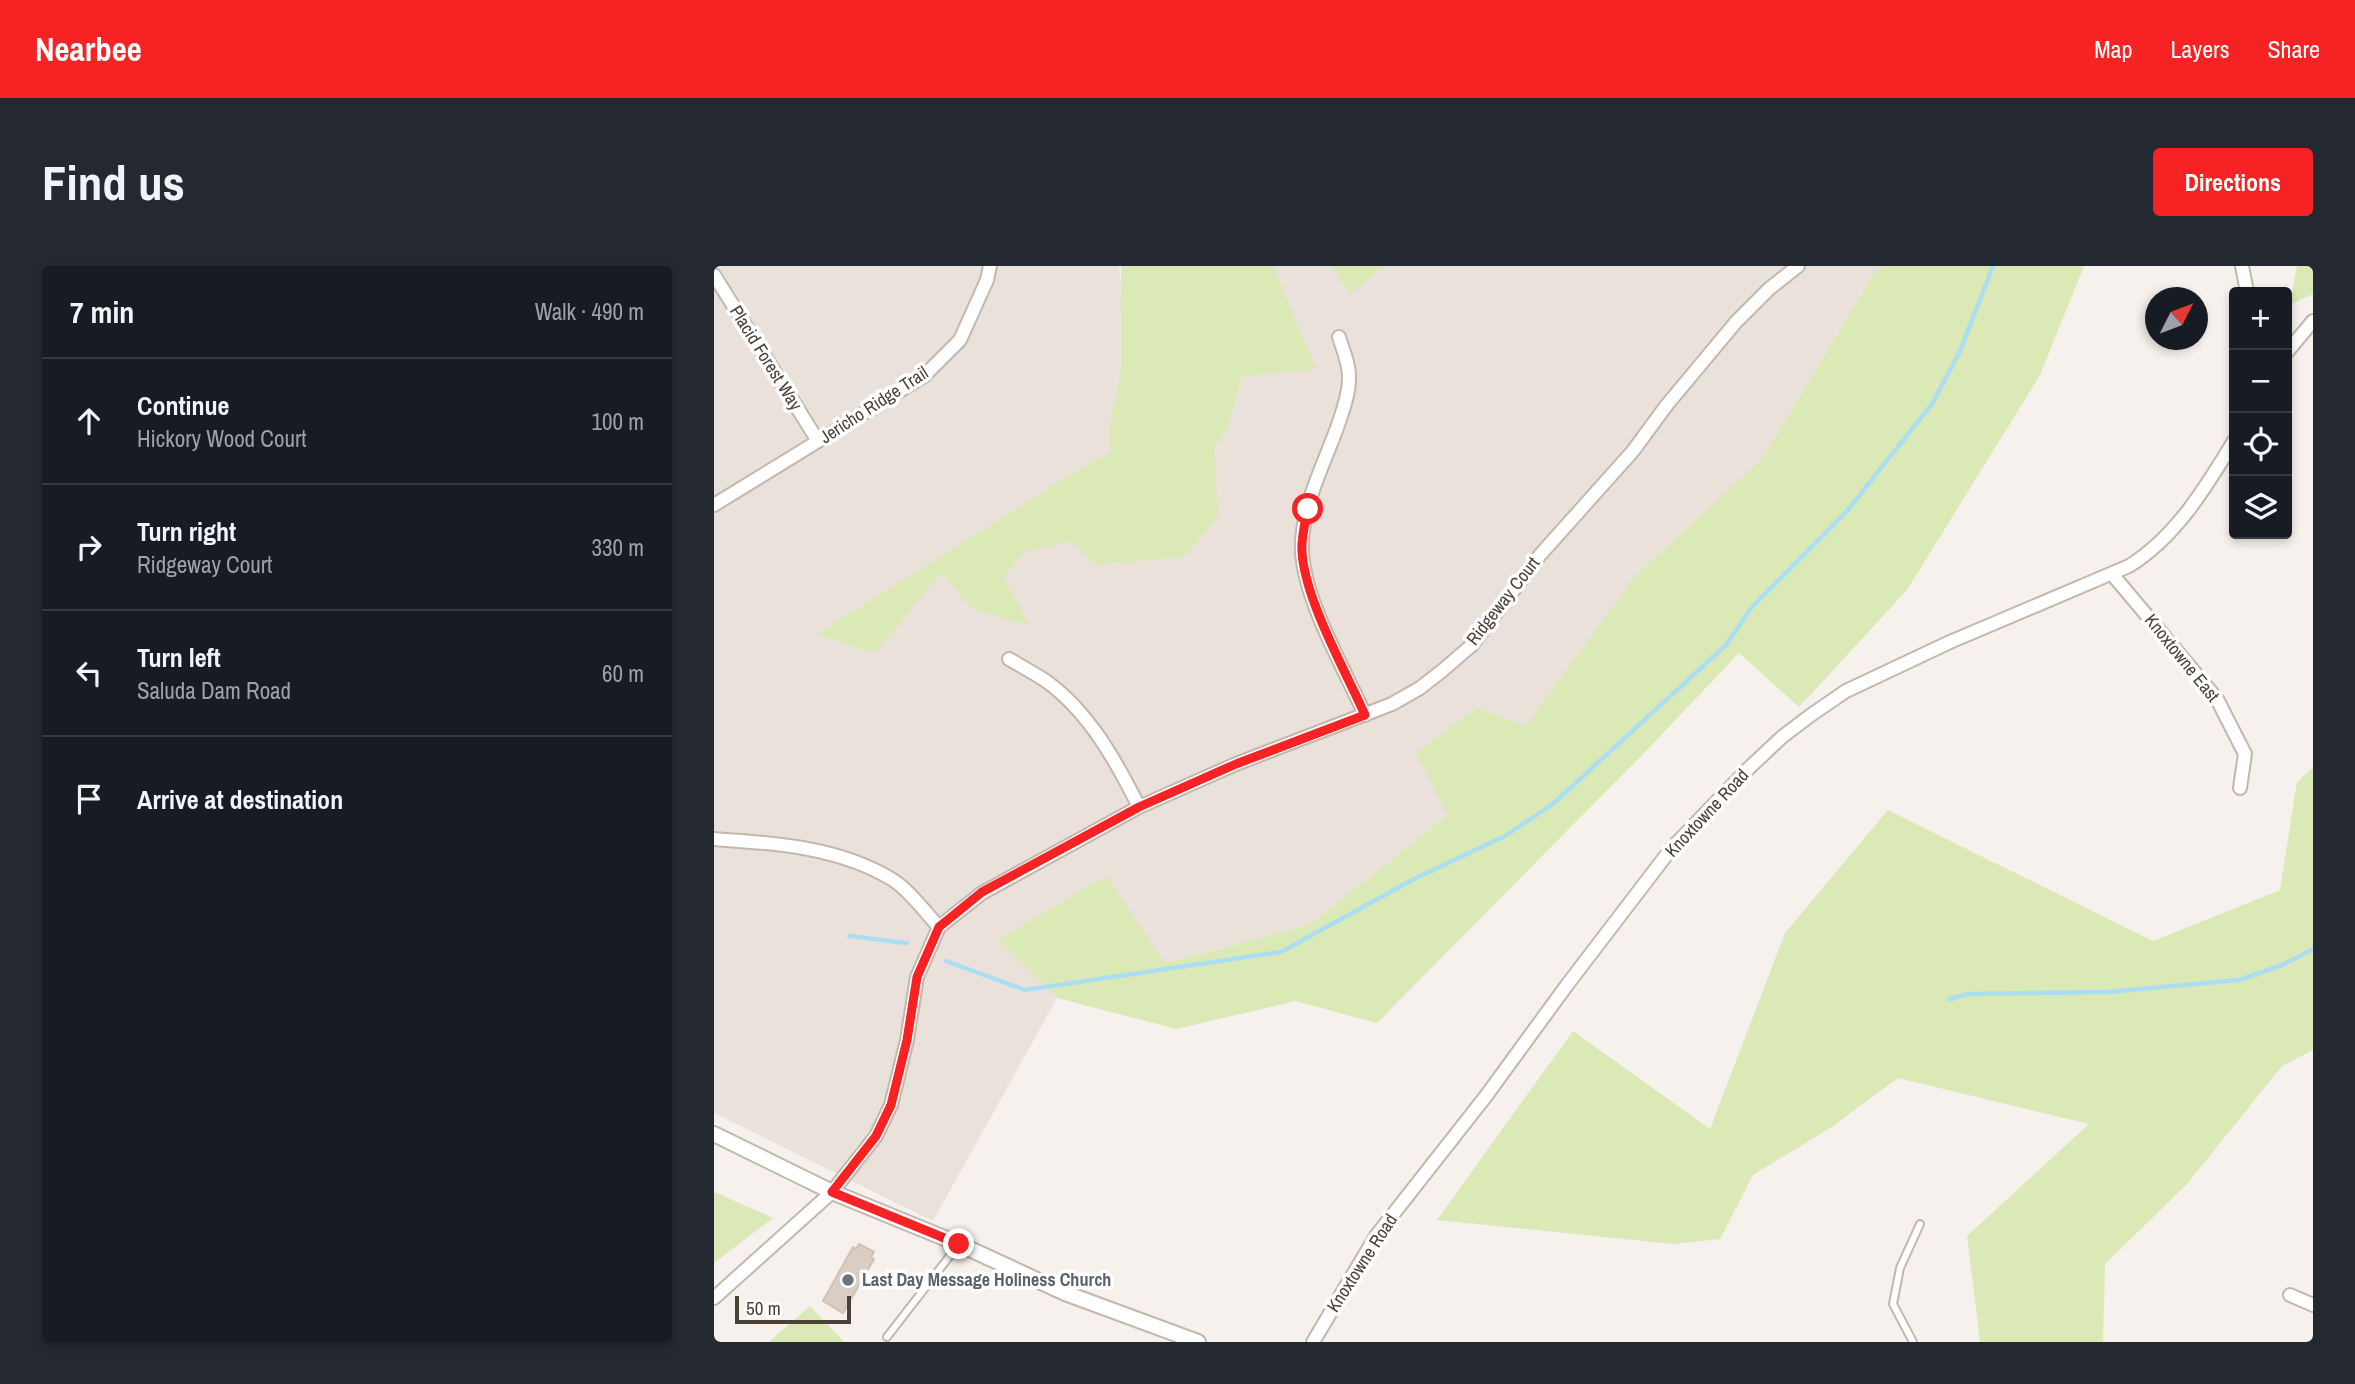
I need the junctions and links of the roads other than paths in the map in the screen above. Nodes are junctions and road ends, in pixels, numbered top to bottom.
1 (990, 266) edge
2 (1798, 266) edge
3 (2242, 266) edge
4 (714, 275) edge
5 (2246, 287) edge
6 (2313, 321) edge
7 (1339, 337) dead end
8 (2289, 350) edge
9 (818, 441) junction
10 (2229, 449) edge
11 (714, 505) edge
12 (2112, 573) junction
13 (1009, 659) dead end
14 (1365, 715) junction
15 (2240, 789) dead end
16 (1139, 807) junction
17 (714, 839) edge
18 (939, 927) junction
19 (714, 1134) edge
20 (832, 1192) junction
21 (1920, 1224) dead end
22 (959, 1244) junction
23 (2290, 1295) dead end
24 (714, 1298) edge
25 (2313, 1305) edge
26 (887, 1337) dead end
27 (1198, 1342) edge
28 (1313, 1342) edge
29 (1913, 1342) edge

1 - 9 street, Jericho Ridge Trail
2 - 14 street, Ridgeway Court
3 - 5 street
4 - 9 street, Placid Forest Way
6 - 8 street
7 - 14 street
9 - 11 street, Jericho Ridge Trail
10 - 12 street, Knoxtowne Road
12 - 15 street, Knoxtowne East
12 - 28 street, Knoxtowne Road
13 - 16 street
14 - 16 street, Ridgeway Court
16 - 18 street, Ridgeway Court
17 - 18 street
18 - 20 street, Ridgeway Court
19 - 20 street
20 - 22 street
20 - 24 street, Ridgeway Court
21 - 29 lane
22 - 26 lane
22 - 27 street
23 - 25 street

